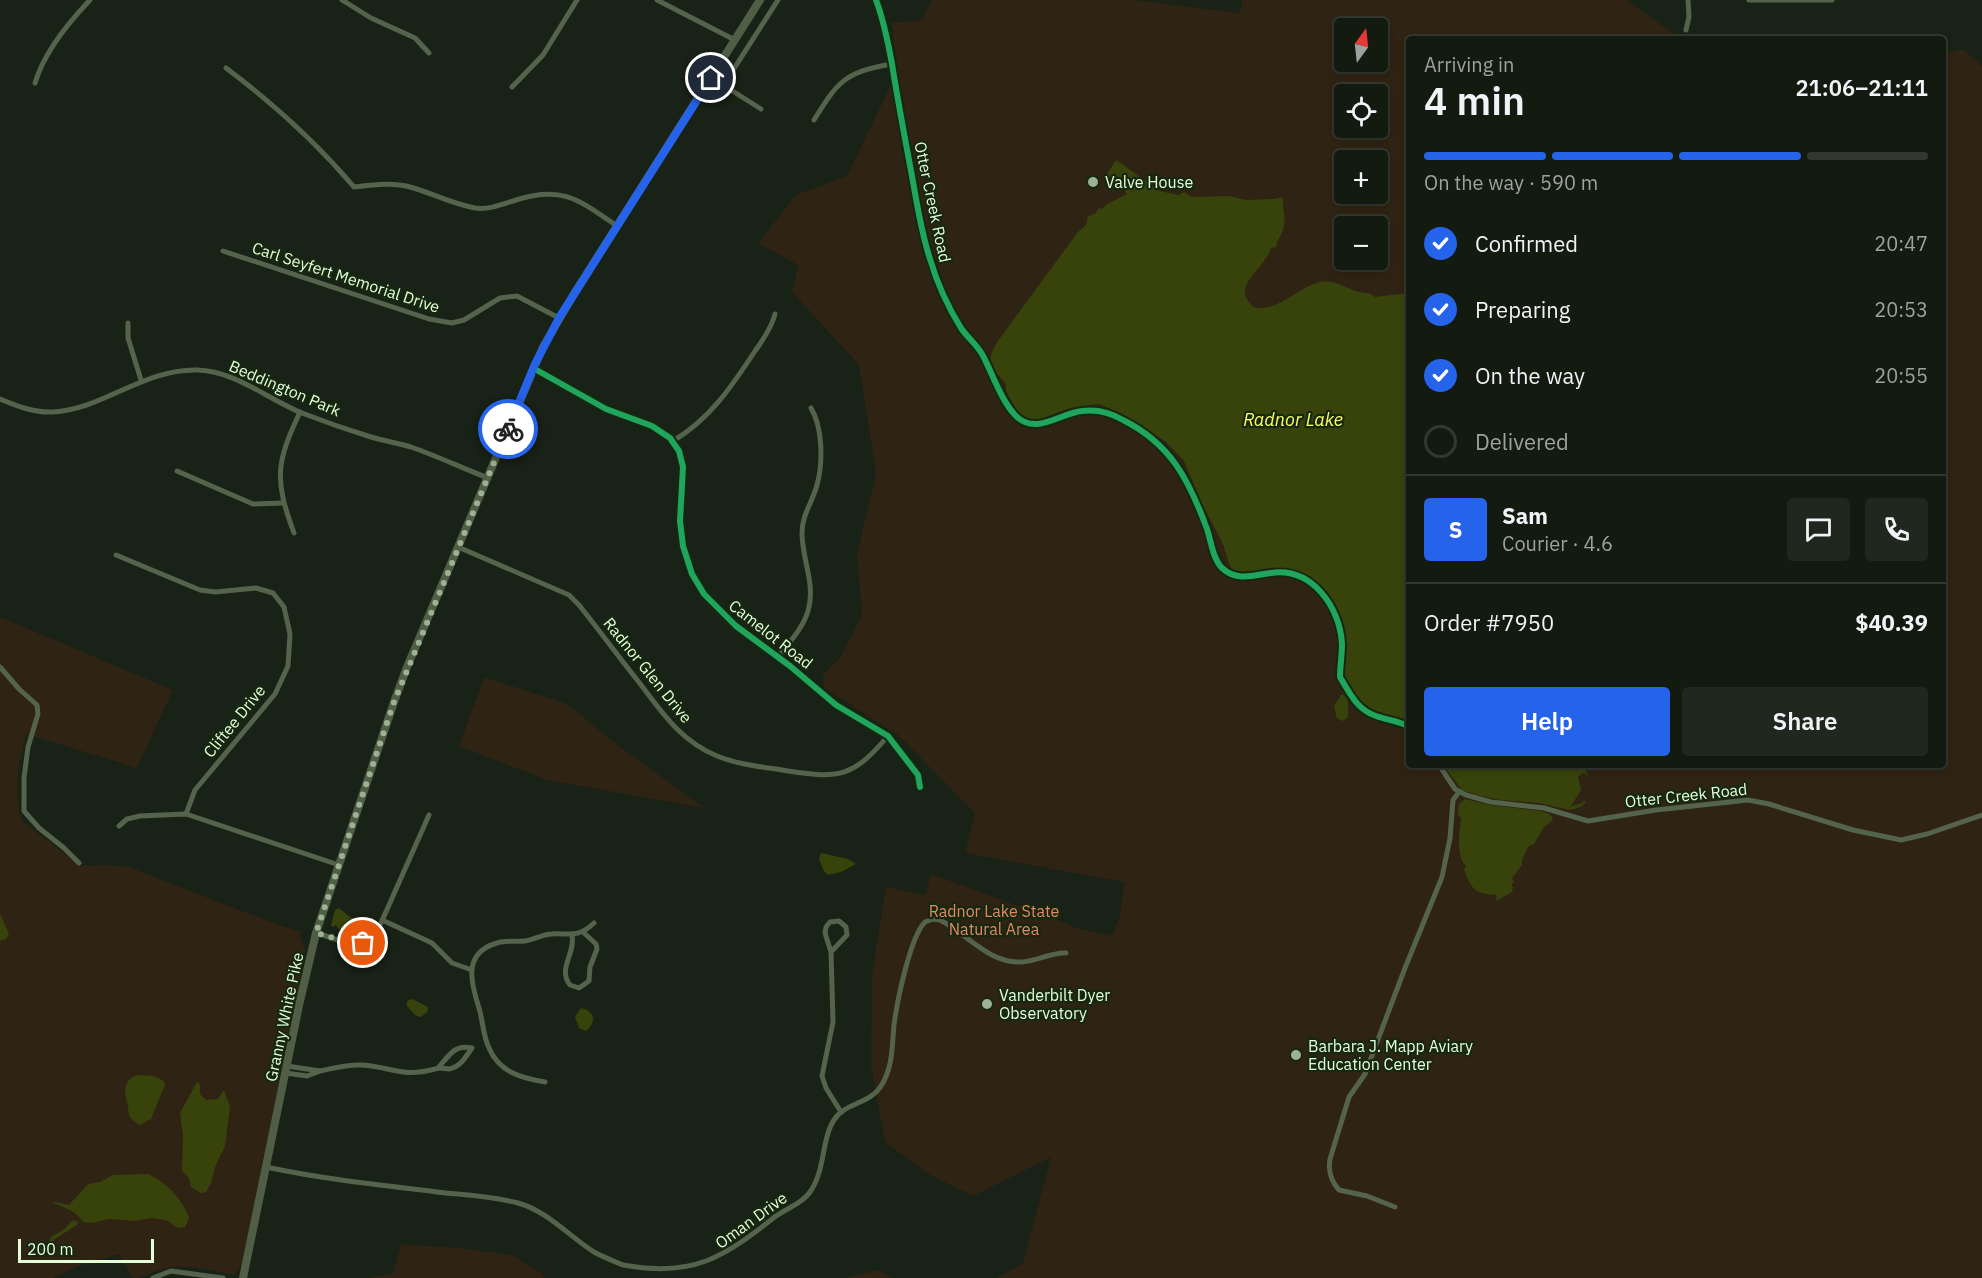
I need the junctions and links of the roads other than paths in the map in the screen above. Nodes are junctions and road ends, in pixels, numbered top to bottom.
1 (90, 0) edge
2 (342, 0) edge
3 (577, 0) edge
4 (657, 0) edge
5 (778, 0) edge
6 (876, 0) edge
7 (1688, 0) edge
8 (1749, 0) edge
9 (1832, 0) edge
10 (759, 2) edge
11 (771, 11) junction
12 (1686, 30) dead end
13 (733, 39) junction
14 (429, 53) dead end
15 (892, 64) junction
16 (226, 68) dead end
17 (35, 83) dead end
18 (512, 87) dead end
19 (761, 109) dead end
20 (814, 120) dead end
21 (617, 226) junction
22 (223, 251) dead end
23 (775, 314) dead end
24 (559, 318) junction
25 (128, 323) dead end
26 (533, 368) junction
27 (141, 380) junction
28 (0, 399) edge
29 (811, 408) dead end
30 (300, 412) junction
31 (673, 441) junction
32 (177, 471) dead end
33 (488, 478) junction
34 (283, 503) junction
35 (294, 532) dead end
36 (458, 548) junction
37 (116, 555) dead end
38 (778, 657) junction
39 (0, 666) edge
40 (1406, 725) edge
41 (888, 736) junction
42 (1441, 768) edge
43 (920, 787) dead end
44 (1459, 792) junction
45 (186, 814) junction
46 (429, 815) dead end
47 (1982, 815) edge
48 (119, 826) dead end
49 (79, 864) dead end
50 (339, 865) junction
51 (382, 920) junction
52 (594, 923) dead end
53 (583, 932) junction
54 (316, 933) junction
55 (572, 935) junction
56 (831, 952) junction
57 (1066, 953) dead end
58 (472, 970) junction
59 (487, 1043) junction
60 (472, 1048) junction
61 (438, 1068) junction
62 (286, 1070) junction
63 (545, 1082) dead end
64 (841, 1112) junction
65 (266, 1167) junction
66 (1395, 1207) dead end
67 (153, 1278) edge
68 (223, 1278) edge
69 (243, 1278) edge

1 - 17 street
2 - 14 street
3 - 18 street
4 - 13 street
5 - 11 street
6 - 15 street, Otter Creek Road
7 - 12 street
8 - 9 street
10 - 11 street
10 - 13 main road, Granny White Pike
11 - 19 street
13 - 21 main road, Granny White Pike
15 - 20 street
15 - 40 street, Otter Creek Road
16 - 21 street
21 - 24 main road, Granny White Pike
22 - 24 street, Carl Seyfert Memorial Drive
23 - 31 street
24 - 26 main road, Granny White Pike
25 - 27 street
26 - 31 street
26 - 33 main road, Granny White Pike
27 - 28 street, Beddington Park
27 - 30 street, Beddington Park
29 - 38 street
30 - 33 street, Beddington Park
30 - 34 street
31 - 38 street, Camelot Road
32 - 34 street
33 - 36 main road, Granny White Pike
34 - 35 street
36 - 41 street, Radnor Glen Drive
36 - 50 main road, Granny White Pike
37 - 45 street, Cliftee Drive
38 - 41 street, Camelot Road
39 - 49 street
41 - 43 street, Camelot Road
42 - 44 street
44 - 47 street, Otter Creek Road
44 - 66 street
45 - 48 street
45 - 50 street
46 - 51 street
50 - 54 main road, Granny White Pike
51 - 54 street
51 - 58 street
52 - 53 street
53 - 55 street
53 - 55 street
54 - 62 main road, Granny White Pike
55 - 58 street
56 - 56 street
56 - 64 street
57 - 64 street
58 - 59 street
59 - 60 street
59 - 63 street
60 - 61 street
60 - 61 street
61 - 62 street
62 - 65 main road, Granny White Pike
64 - 65 street, Oman Drive
65 - 69 main road, Granny White Pike
67 - 68 street

